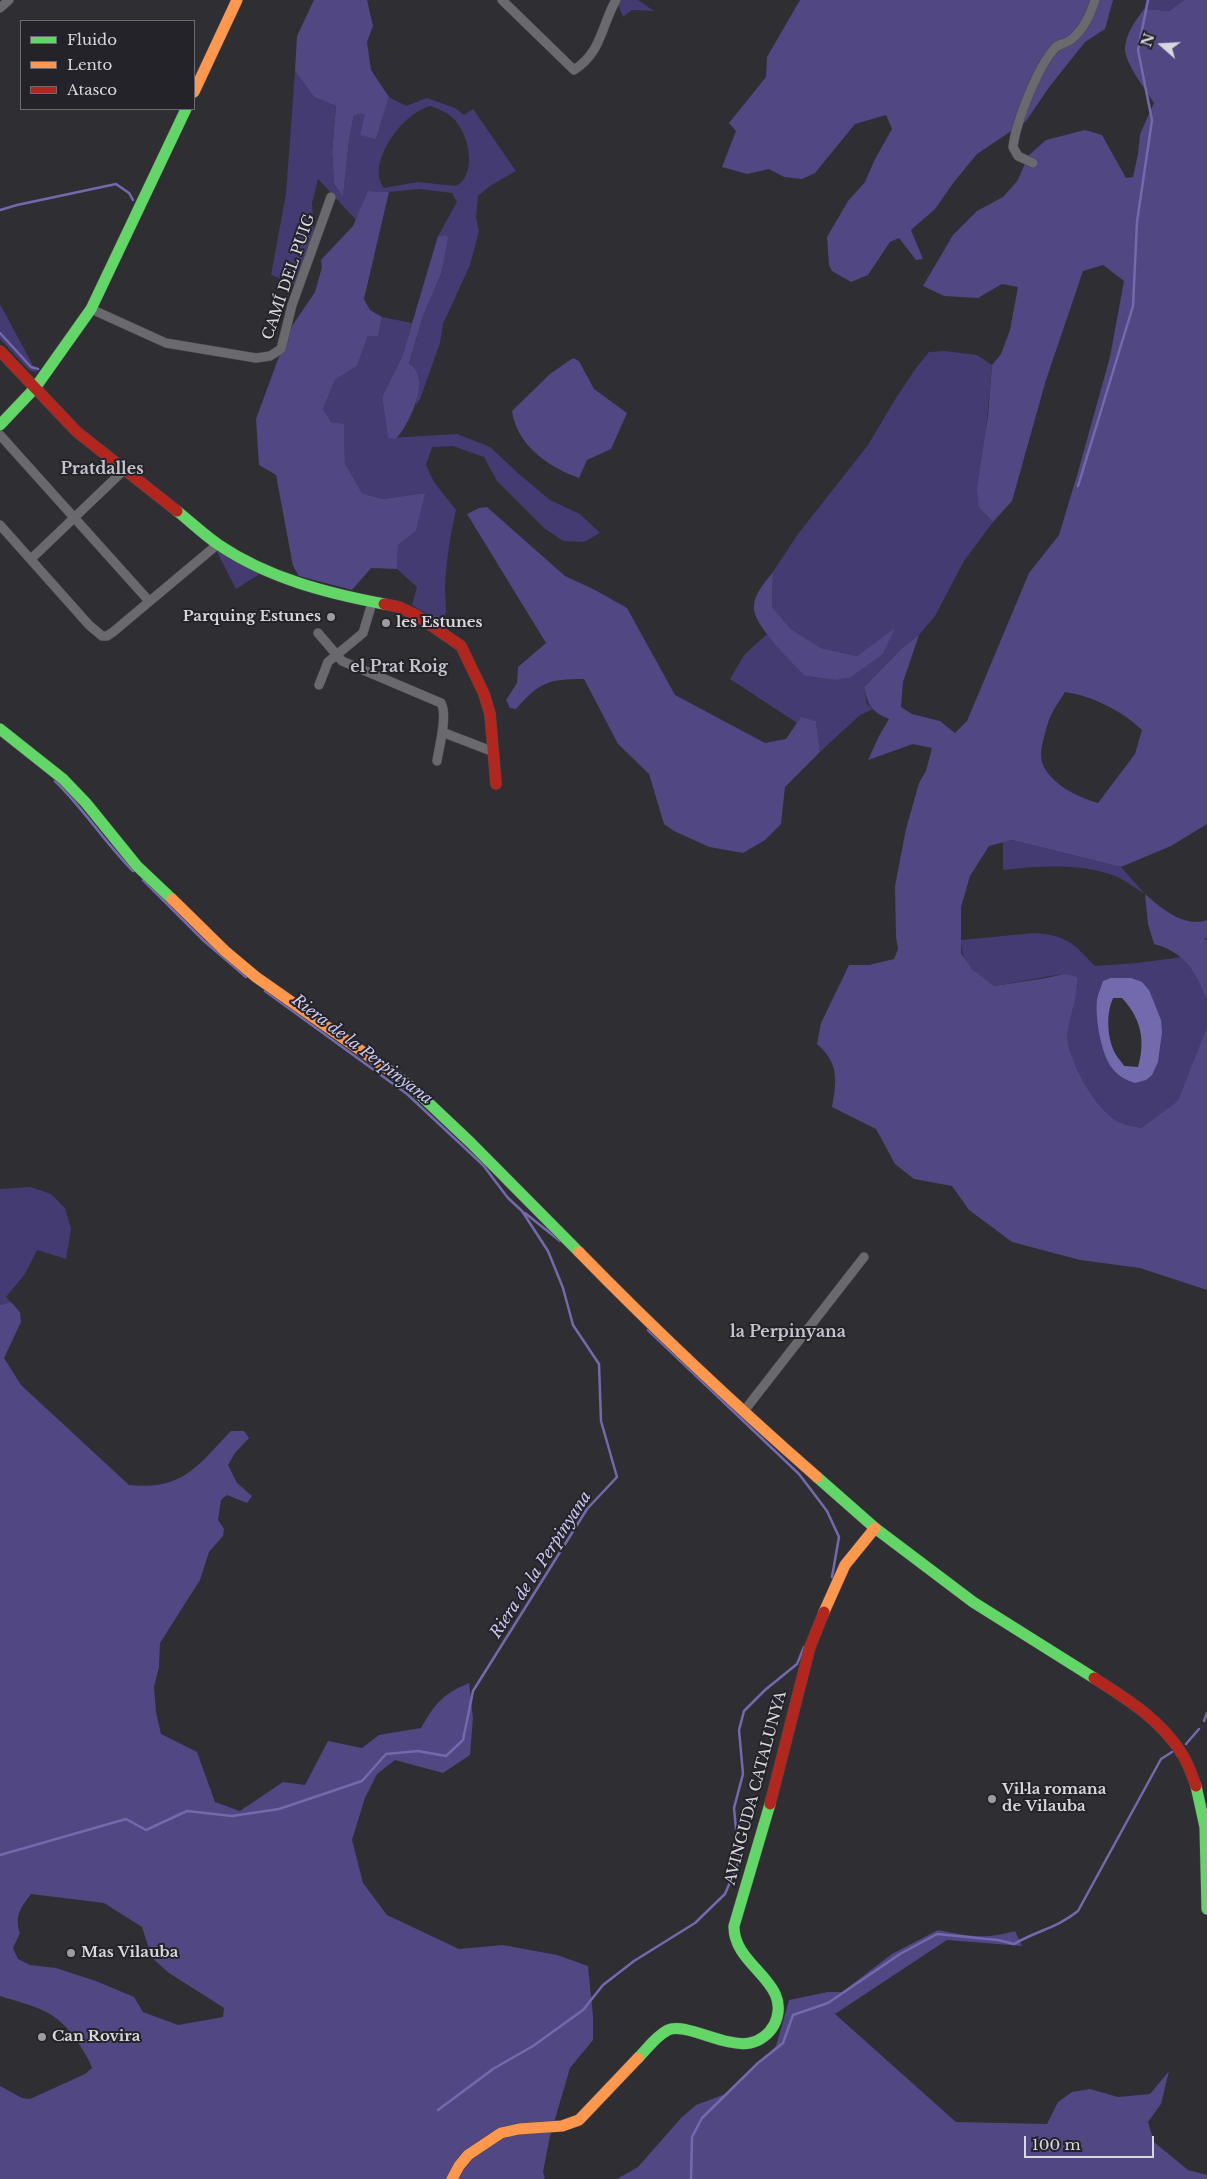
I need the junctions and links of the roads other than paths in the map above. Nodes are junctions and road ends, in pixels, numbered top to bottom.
1 (9, 0) edge
2 (237, 0) edge
3 (502, 0) edge
4 (616, 0) edge
5 (1095, 0) edge
6 (0, 8) edge
7 (195, 90) edge
8 (186, 110) edge
9 (1033, 163) dead end
10 (331, 197) dead end
11 (92, 309) junction
12 (0, 352) edge
13 (35, 388) junction
14 (0, 425) edge
15 (0, 435) edge
16 (124, 470) junction
17 (75, 518) junction
18 (0, 525) edge
19 (218, 544) junction
20 (31, 559) junction
21 (149, 601) junction
22 (372, 603) junction
23 (318, 634) dead end
24 (337, 654) junction
25 (319, 685) dead end
26 (0, 729) edge
27 (442, 732) junction
28 (494, 752) junction
29 (437, 761) dead end
30 (496, 784) dead end
31 (864, 1257) dead end
32 (744, 1411) junction
33 (874, 1528) junction
34 (1207, 1909) edge
35 (452, 2179) edge

1 - 6 street
2 - 7 street
3 - 4 street
5 - 9 street
8 - 11 street
10 - 11 street, CAMÍ DEL PUIG
11 - 13 street
12 - 13 street
13 - 14 street
13 - 16 street
15 - 17 street
16 - 17 street
16 - 19 street
17 - 20 street
17 - 21 street
18 - 20 street
19 - 21 street
19 - 22 street
20 - 21 street
22 - 24 street
22 - 28 street
23 - 24 street
24 - 25 street
24 - 27 street
26 - 32 street
27 - 28 street
27 - 29 street
28 - 30 street
31 - 32 street
32 - 33 street
33 - 34 street
33 - 35 street, AVINGUDA CATALUNYA

